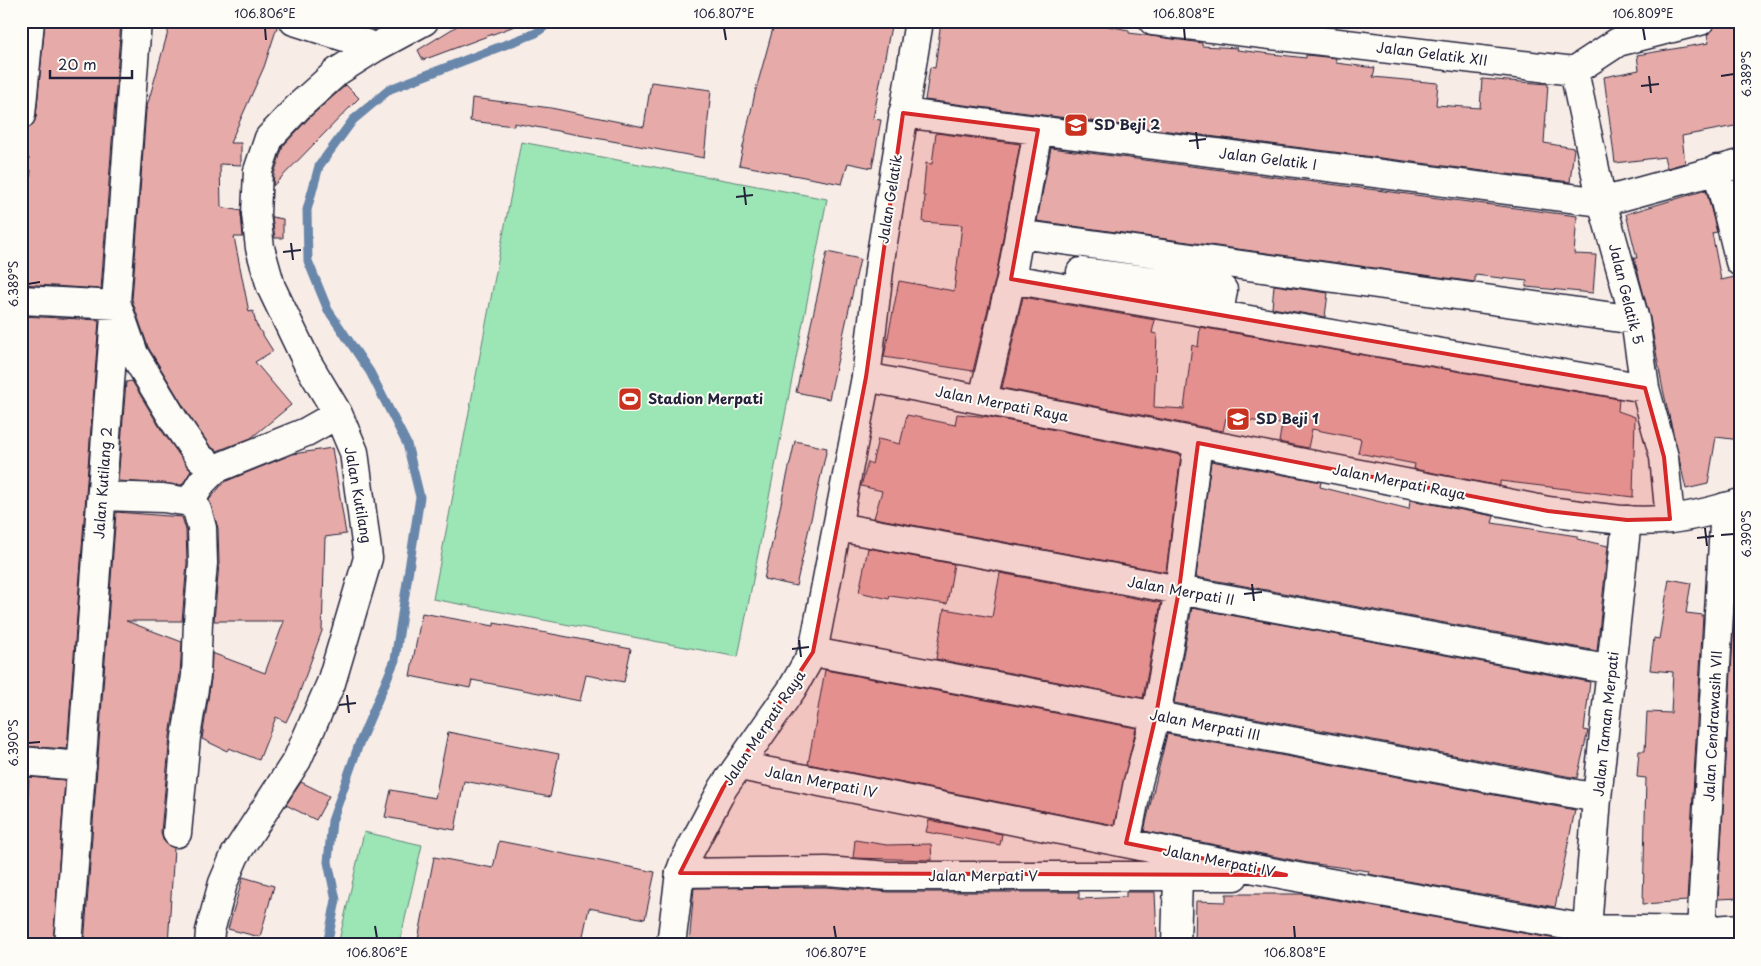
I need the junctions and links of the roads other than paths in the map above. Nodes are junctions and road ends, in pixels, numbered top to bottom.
1 (30, 21) edge
2 (137, 21) edge
3 (294, 21) edge
4 (424, 21) edge
5 (919, 21) edge
6 (1153, 21) edge
7 (1700, 21) edge
8 (1616, 32) edge
9 (376, 47) junction
10 (1574, 71) junction
11 (903, 112) junction
12 (21, 115) edge
13 (1038, 130) junction
14 (1728, 166) edge
15 (1602, 202) junction
16 (1019, 234) junction
17 (1740, 262) edge
18 (1081, 272) dead end
19 (1011, 279) junction
20 (21, 300) edge
21 (117, 305) junction
22 (1219, 314) junction
23 (1635, 320) junction
24 (866, 377) junction
25 (1645, 388) junction
26 (983, 400) junction
27 (338, 414) junction
28 (1198, 443) junction
29 (216, 469) junction
30 (102, 496) junction
31 (190, 502) junction
32 (1733, 505) edge
33 (1670, 519) junction
34 (1627, 520) junction
35 (838, 527) junction
36 (1179, 590) junction
37 (813, 652) junction
38 (1612, 670) junction
39 (1156, 715) junction
40 (21, 762) edge
41 (82, 766) junction
42 (740, 766) junction
43 (1597, 798) junction
44 (177, 833) dead end
45 (1126, 843) junction
46 (680, 874) junction
47 (1286, 875) junction
48 (1178, 877) junction
49 (1740, 928) edge
50 (1585, 937) edge
51 (1699, 938) edge
52 (68, 945) edge
53 (209, 945) edge
54 (671, 945) edge
55 (1176, 945) edge

1 - 12 street
2 - 21 street, Jalan Kutilang 2
3 - 9 street
4 - 9 street, Jalan Kutilang
5 - 11 street, Jalan Gelatik
6 - 10 street, Jalan Gelatik XII
7 - 8 street
8 - 10 street
9 - 27 street, Jalan Kutilang
10 - 15 street, Jalan Gelatik 5
11 - 13 street, Jalan Gelatik I
11 - 24 street, Jalan Gelatik
13 - 15 street, Jalan Gelatik I
13 - 16 street
14 - 15 street
14 - 17 street
15 - 23 street, Jalan Gelatik 5
16 - 19 street
16 - 23 street
18 - 22 street
19 - 22 street
19 - 26 street
20 - 21 street
21 - 29 street
21 - 30 street, Jalan Kutilang 2
22 - 25 street
23 - 25 street, Jalan Gelatik 5
24 - 26 street, Jalan Merpati Raya
24 - 35 street, Jalan Merpati Raya
25 - 33 street, Jalan Gelatik 5
26 - 28 street, Jalan Merpati Raya
27 - 29 street
27 - 53 street, Jalan Kutilang
28 - 34 street, Jalan Merpati Raya
28 - 36 street
29 - 31 street
30 - 31 street
30 - 41 street, Jalan Kutilang 2
31 - 44 street
32 - 33 street, Jalan Merpati Raya
32 - 51 street, Jalan Cendrawasih VII
33 - 34 street, Jalan Merpati Raya
34 - 38 street, Jalan Taman Merpati
35 - 36 street, Jalan Merpati II
35 - 37 street, Jalan Merpati Raya
36 - 38 street, Jalan Merpati II
36 - 39 street
37 - 39 street, Jalan Merpati III
37 - 42 street, Jalan Merpati Raya
38 - 43 street, Jalan Taman Merpati
39 - 43 street, Jalan Merpati III
39 - 45 street
40 - 41 street
41 - 52 street, Jalan Kutilang 2
42 - 45 street, Jalan Merpati IV
42 - 46 street, Jalan Merpati Raya
43 - 50 street, Jalan Taman Merpati
45 - 47 street, Jalan Merpati IV
46 - 48 street, Jalan Merpati V
46 - 54 street, Jalan Merpati Raya
47 - 48 street, Jalan Merpati V
47 - 50 street, Jalan Merpati IV
48 - 55 street
49 - 51 street, Jalan Merpati IV
50 - 51 street, Jalan Merpati IV

